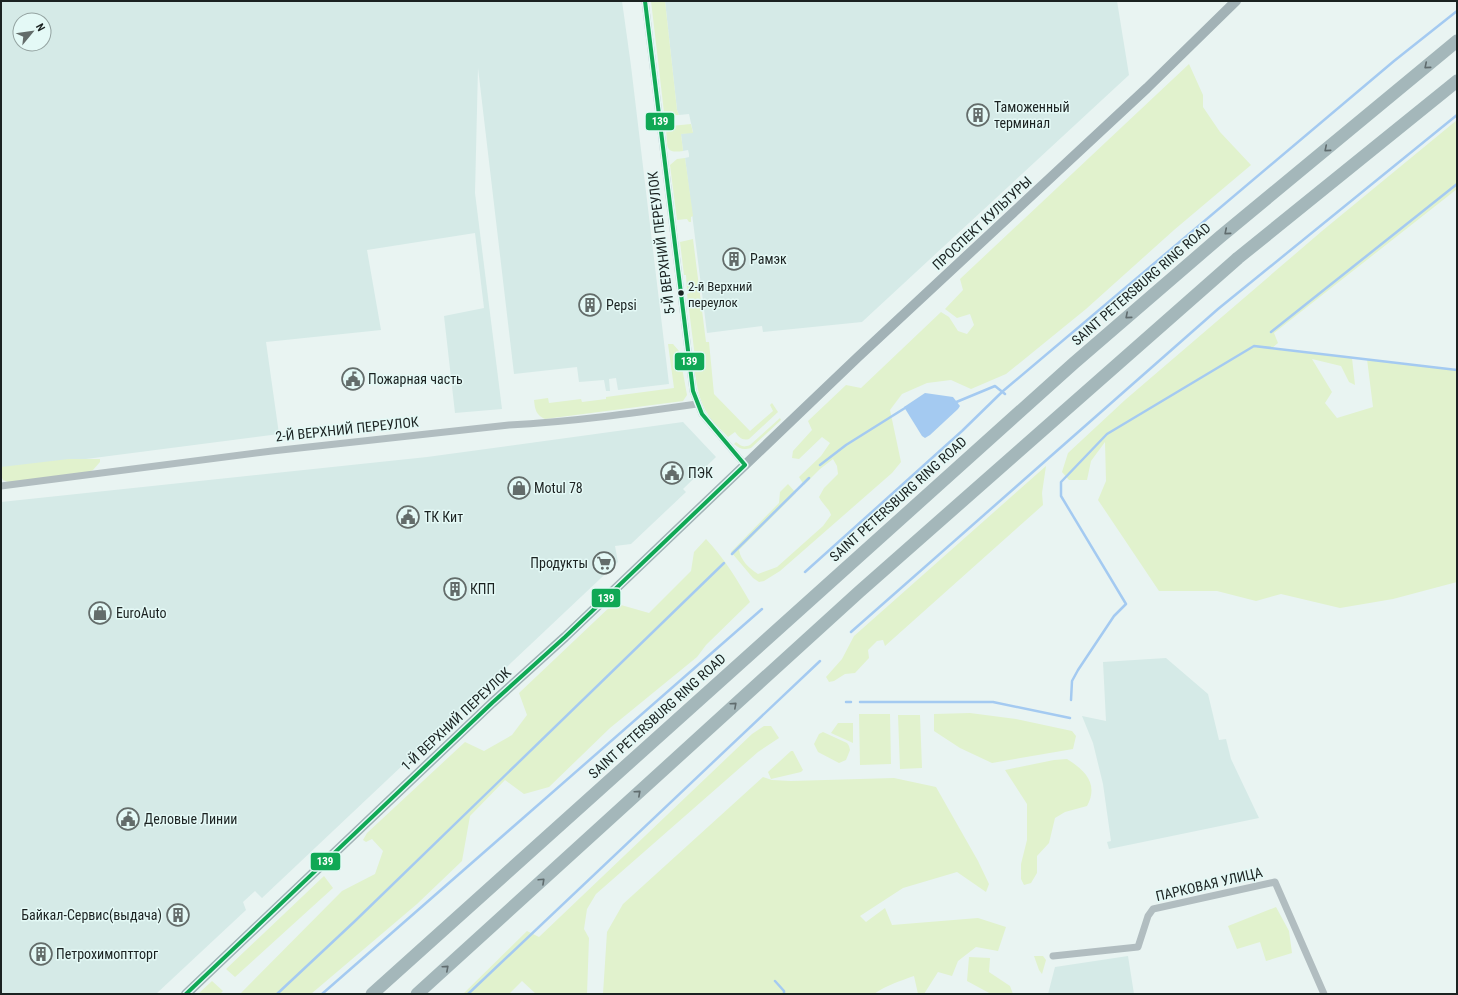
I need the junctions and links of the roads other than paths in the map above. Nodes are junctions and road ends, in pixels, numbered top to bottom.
1 (645, 1) edge
2 (1236, 1) edge
3 (1457, 41) edge
4 (1457, 81) edge
5 (697, 404) junction
6 (745, 464) junction
7 (1, 486) edge
8 (1053, 956) dead end
9 (186, 994) edge
10 (372, 994) edge
11 (417, 994) edge
12 (1324, 994) edge

1 - 5 street, 5-Й ВЕРХНИЙ ПЕРЕУЛОК
2 - 6 street, ПРОСПЕКТ КУЛЬТУРЫ
3 -> 10 highway, SAINT PETERSBURG RING ROAD
11 -> 4 highway
5 - 6 street, 5-Й ВЕРХНИЙ ПЕРЕУЛОК
5 - 7 street, 2-Й ВЕРХНИЙ ПЕРЕУЛОК
6 - 9 street, 1-Й ВЕРХНИЙ ПЕРЕУЛОК
8 - 12 street, ПАРКОВАЯ УЛИЦА

